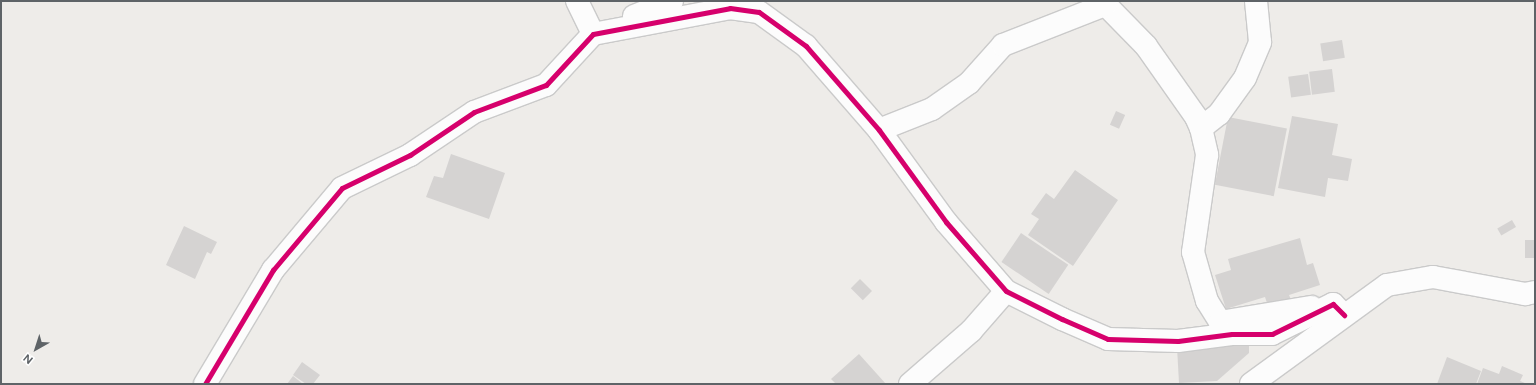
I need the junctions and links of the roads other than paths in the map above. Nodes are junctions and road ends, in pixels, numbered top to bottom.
1 (577, 1) edge
2 (672, 1) edge
3 (1256, 1) edge
4 (1103, 3) edge
5 (625, 28) junction
6 (593, 34) junction
7 (1201, 128) junction
8 (879, 130) junction
9 (1006, 291) junction
10 (1535, 292) edge
11 (1339, 309) junction
12 (205, 384) edge
13 (910, 384) edge
14 (1251, 384) edge

1 - 6 street
2 - 5 street
3 - 7 street
4 - 7 street
4 - 8 street
5 - 6 street
5 - 8 street
6 - 12 street
7 - 11 street
8 - 9 street
9 - 11 street
9 - 13 street
10 - 11 street
11 - 14 street

